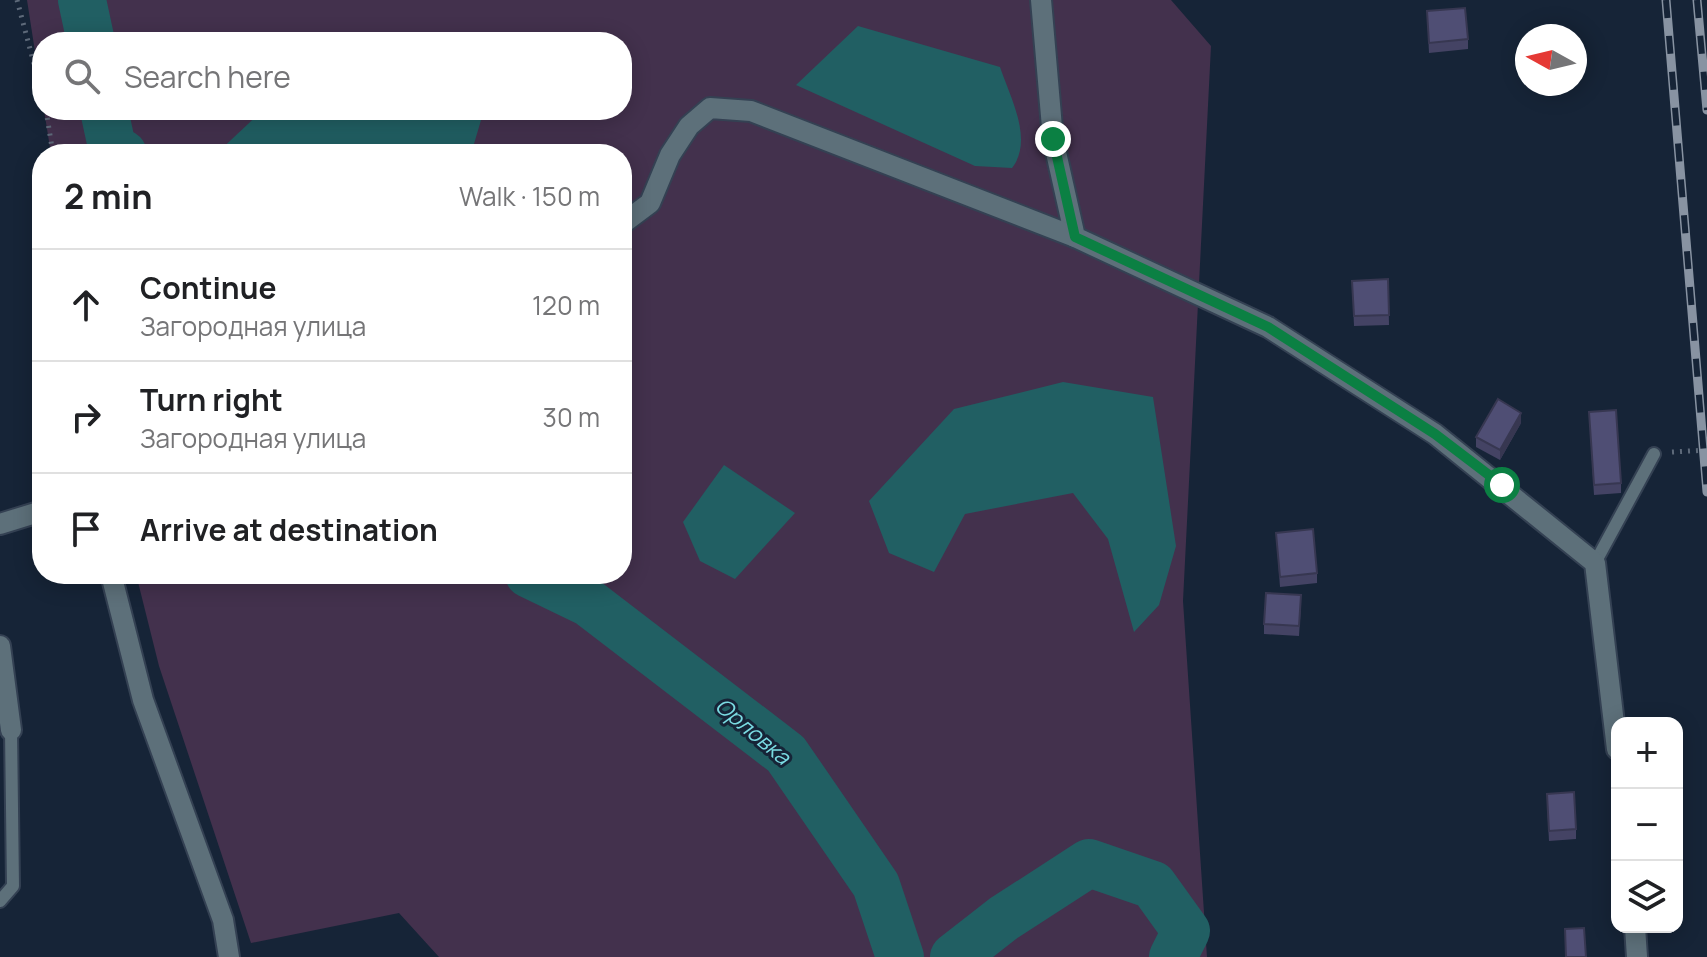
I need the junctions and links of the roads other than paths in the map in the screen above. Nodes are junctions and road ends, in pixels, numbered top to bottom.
1 (1041, 0) edge
2 (632, 216) edge
3 (1075, 237) junction
4 (1654, 454) dead end
5 (32, 514) edge
6 (0, 524) edge
7 (1595, 563) junction
8 (114, 584) edge
9 (0, 646) edge
10 (1613, 717) edge
11 (11, 730) joint
12 (0, 901) edge
13 (1635, 933) edge
14 (229, 957) edge
15 (1637, 957) edge

1 - 3 street
2 - 3 street
3 - 7 street
4 - 7 lane
5 - 6 street
7 - 10 street
8 - 14 street
9 - 11 street
11 - 12 lane
13 - 15 street

